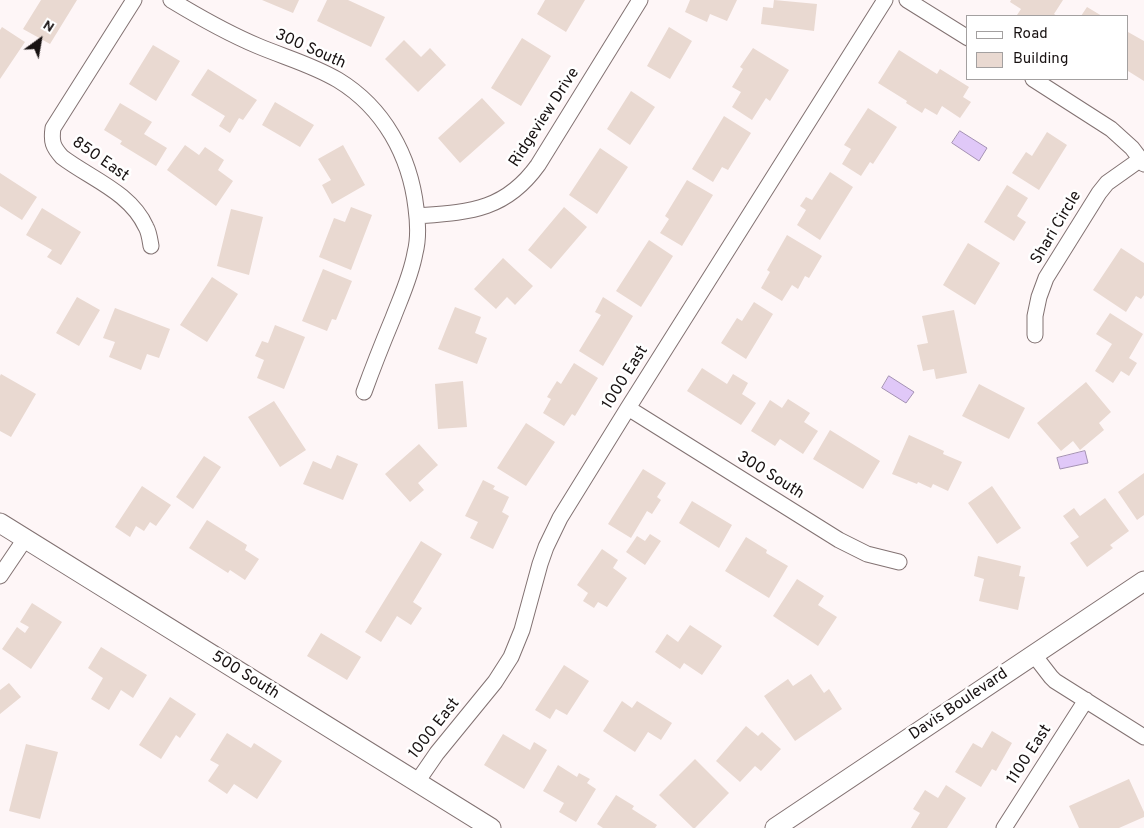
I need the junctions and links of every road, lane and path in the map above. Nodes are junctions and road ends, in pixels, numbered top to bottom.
1 (134, 0) edge
2 (170, 0) edge
3 (640, 0) edge
4 (885, 0) edge
5 (907, 0) edge
6 (966, 37) edge
7 (1035, 80) edge
8 (1142, 161) edge
9 (417, 216) junction
10 (151, 246) dead end
11 (1035, 336) dead end
12 (364, 392) dead end
13 (628, 408) junction
14 (0, 523) edge
15 (25, 539) junction
16 (898, 562) dead end
17 (0, 576) edge
18 (1144, 581) edge
19 (1034, 655) junction
20 (1086, 700) junction
21 (1144, 737) edge
22 (417, 782) junction
23 (491, 828) edge
24 (775, 828) edge
25 (1004, 828) edge

1 - 10 street, 850 East
2 - 9 street, 300 South
3 - 9 street, Ridgeview Drive
4 - 13 street, 1000 East
5 - 6 street
7 - 8 street
8 - 11 street, Shari Circle
9 - 12 street, 300 South
13 - 16 street, 300 South
13 - 22 street, 1000 East
14 - 15 street, 500 South
15 - 17 street
15 - 22 street, 500 South
18 - 19 street, Davis Boulevard
19 - 20 street
19 - 24 street, Davis Boulevard
20 - 21 street
20 - 25 street, 1100 East
22 - 23 street, 500 South

